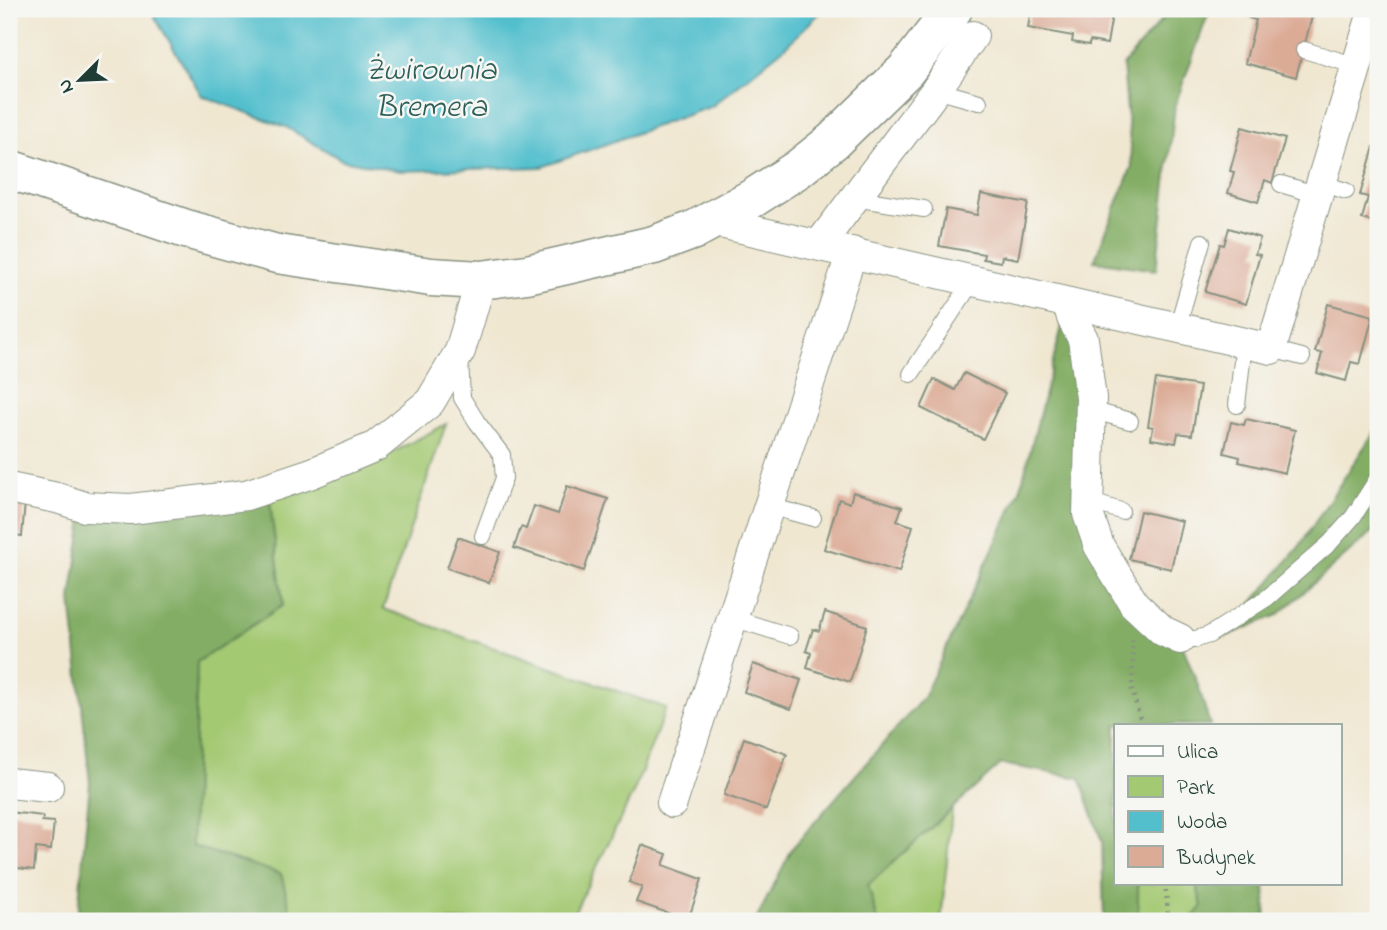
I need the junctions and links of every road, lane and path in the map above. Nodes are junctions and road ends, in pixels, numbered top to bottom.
1 (1374, 9) edge
2 (963, 22) edge
3 (1304, 50) dead end
4 (1357, 66) junction
5 (936, 90) junction
6 (979, 102) dead end
7 (9, 169) edge
8 (1281, 184) dead end
9 (1328, 190) junction
10 (854, 198) junction
11 (924, 209) dead end
12 (710, 221) junction
13 (1202, 242) dead end
14 (819, 245) junction
15 (852, 252) junction
16 (481, 280) junction
17 (972, 282) junction
18 (1068, 303) junction
19 (1177, 328) junction
20 (1257, 346) junction
21 (460, 351) junction
22 (1302, 357) dead end
23 (911, 374) dead end
24 (1237, 405) dead end
25 (1091, 410) junction
26 (1130, 421) dead end
27 (1378, 478) edge
28 (9, 488) edge
29 (1088, 501) junction
30 (769, 506) junction
31 (1121, 511) dead end
32 (813, 518) dead end
33 (483, 536) dead end
34 (1139, 609) junction
35 (732, 618) junction
36 (790, 636) dead end
37 (1181, 639) joint
38 (1142, 724) edge
39 (9, 783) edge
40 (48, 787) dead end
41 (672, 803) dead end
42 (1165, 884) edge
43 (1169, 921) edge

1 - 4 street
2 - 5 street
2 - 12 street
3 - 4 lane
4 - 9 street
5 - 6 lane
5 - 10 street
7 - 16 street
8 - 9 lane
9 - 20 street
10 - 11 lane
10 - 14 street
12 - 14 street
12 - 16 street
13 - 19 lane
14 - 15 street
15 - 17 street
15 - 30 street
16 - 21 street
17 - 18 street
17 - 23 lane
18 - 19 street
18 - 25 street
19 - 20 street
20 - 22 lane
20 - 24 lane
21 - 28 street
21 - 33 lane
25 - 26 lane
25 - 29 street
27 - 37 lane
29 - 31 lane
29 - 34 street
30 - 32 lane
30 - 35 street
34 - 37 street
34 - 38 path
35 - 36 lane
35 - 41 street
39 - 40 street
42 - 43 path

